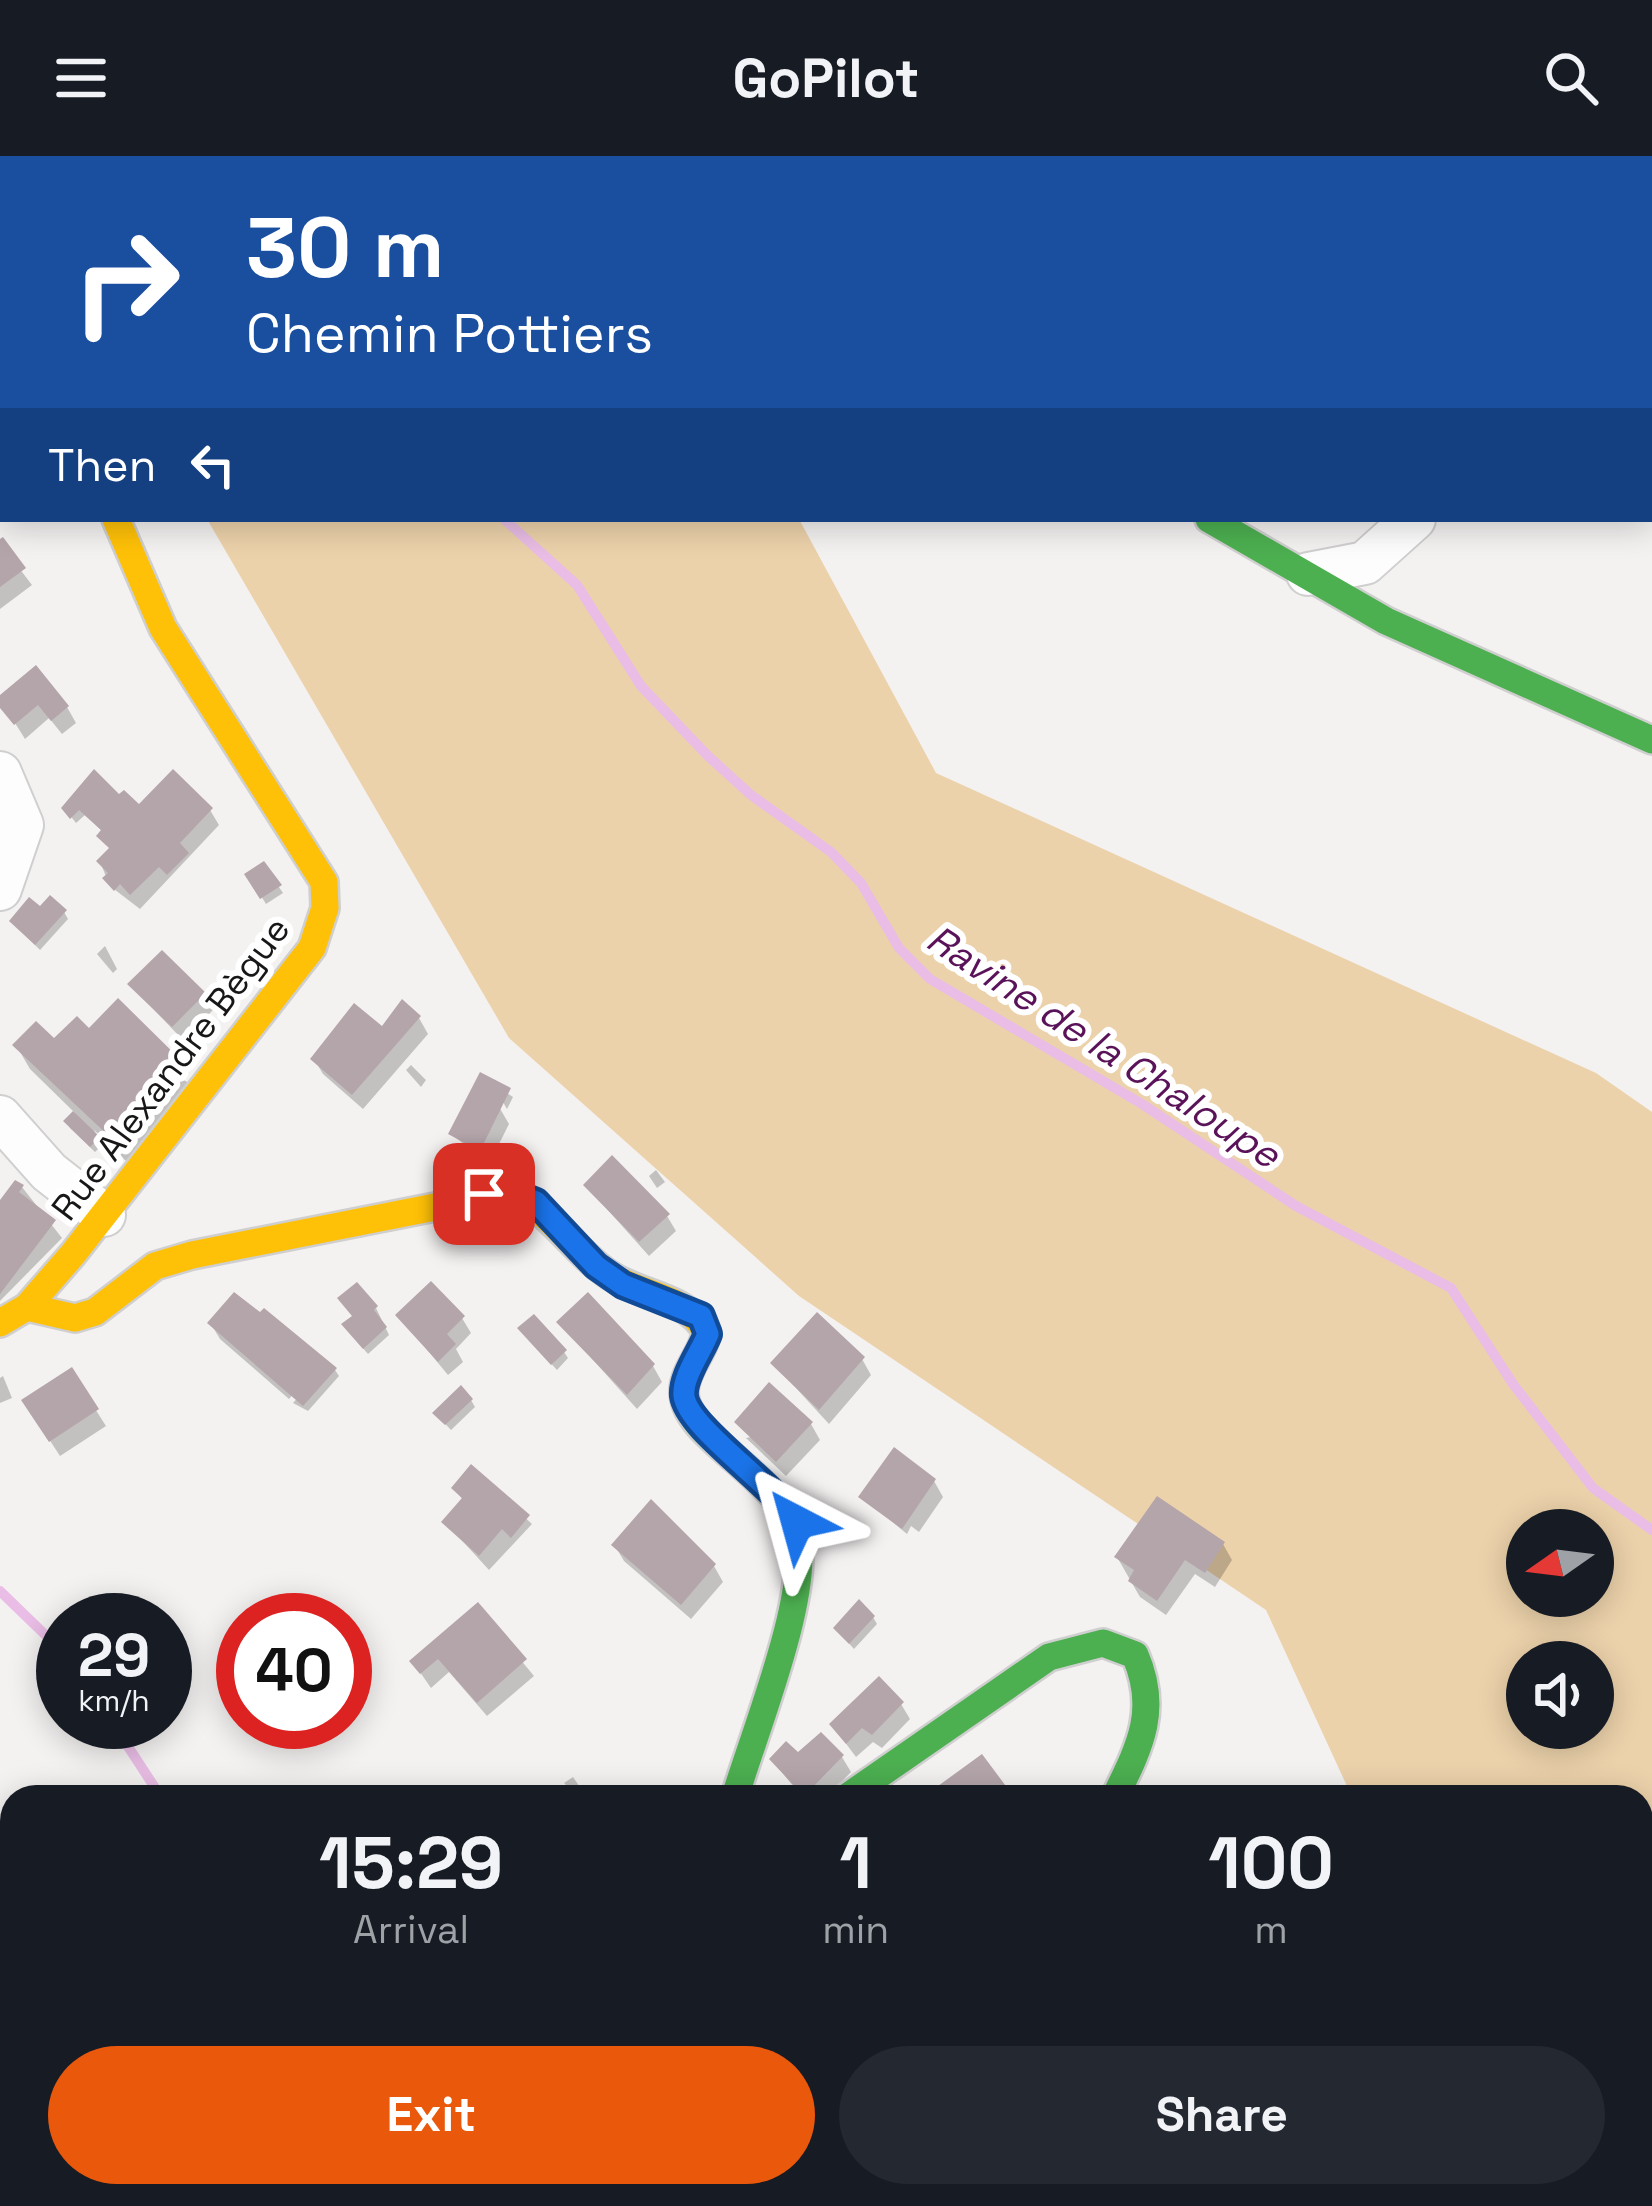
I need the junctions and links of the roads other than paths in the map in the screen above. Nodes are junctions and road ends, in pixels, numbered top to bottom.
1 (117, 522) edge
2 (1214, 522) edge
3 (1411, 522) edge
4 (1308, 574) junction
5 (1652, 740) edge
6 (0, 773) edge
7 (0, 889) edge
8 (0, 1117) edge
9 (104, 1215) junction
10 (27, 1307) junction
11 (0, 1323) edge
12 (739, 1785) edge
13 (864, 1785) edge
14 (1121, 1785) edge

1 - 9 street, Rue Alexandre Bègue
2 - 4 street
3 - 4 street
4 - 5 street
6 - 7 street
8 - 9 street
9 - 10 street, Rue Alexandre Bègue
10 - 11 street, Rue Alexandre Bègue
10 - 12 street
13 - 14 street

